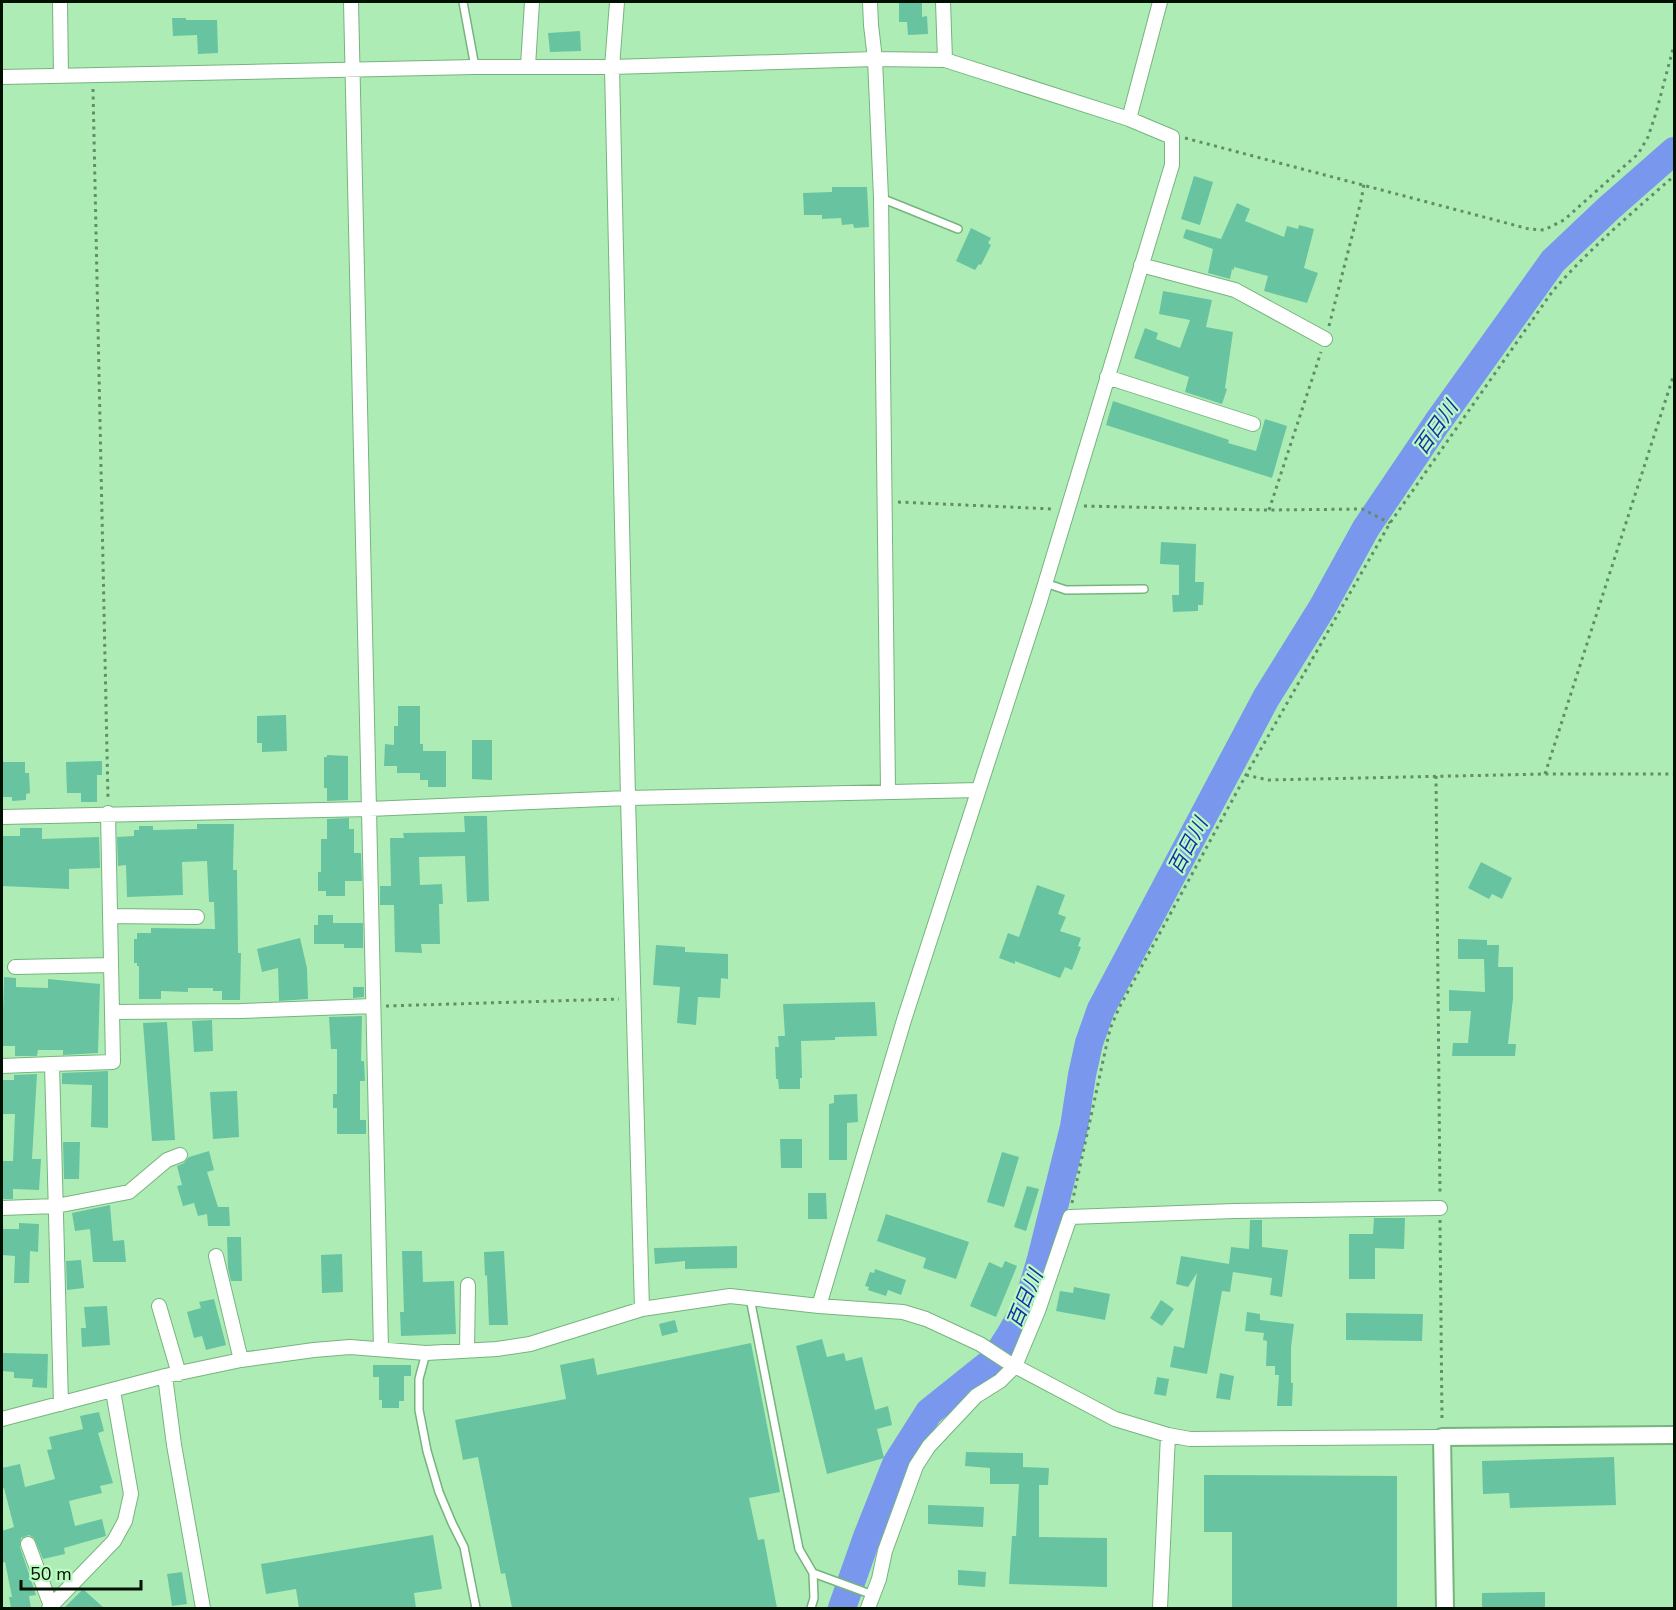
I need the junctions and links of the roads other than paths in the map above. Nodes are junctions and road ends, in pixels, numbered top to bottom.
1 (60, 2) edge
2 (351, 2) edge
3 (463, 2) edge
4 (532, 2) edge
5 (617, 2) edge
6 (870, 2) edge
7 (943, 2) edge
8 (1160, 2) edge
9 (875, 58) junction
10 (945, 60) junction
11 (528, 66) junction
12 (475, 67) junction
13 (612, 67) junction
14 (353, 69) junction
15 (61, 75) junction
16 (2, 77) edge
17 (1129, 119) junction
18 (881, 198) junction
19 (958, 229) dead end
20 (1141, 265) junction
21 (1325, 339) dead end
22 (1107, 377) junction
23 (1253, 424) dead end
24 (1045, 583) junction
25 (1144, 589) dead end
26 (888, 790) junction
27 (978, 790) junction
28 (628, 798) junction
29 (369, 808) junction
30 (108, 813) junction
31 (2, 817) edge
32 (110, 916) junction
33 (197, 917) dead end
34 (111, 965) junction
35 (15, 967) dead end
36 (373, 1006) junction
37 (112, 1012) junction
38 (52, 1064) junction
39 (2, 1066) edge
40 (180, 1155) dead end
41 (56, 1206) junction
42 (2, 1208) edge
43 (1440, 1208) road end
44 (216, 1257) dead end
45 (468, 1285) dead end
46 (750, 1298) junction
47 (159, 1306) dead end
48 (819, 1306) junction
49 (642, 1309) junction
50 (381, 1349) junction
51 (467, 1351) junction
52 (426, 1353) junction
53 (241, 1360) junction
54 (1012, 1364) junction
55 (172, 1375) junction
56 (113, 1391) junction
57 (61, 1404) junction
58 (2, 1419) edge
59 (1168, 1435) junction
60 (1674, 1435) edge
61 (1442, 1437) junction
62 (28, 1544) dead end
63 (813, 1573) junction
64 (870, 1602) edge
65 (50, 1607) edge
66 (203, 1608) edge
67 (476, 1608) edge
68 (811, 1608) edge
69 (1160, 1608) edge
70 (1445, 1608) edge

1 - 15 street
2 - 14 street
3 - 12 lane
4 - 11 street
5 - 13 street
6 - 9 street
7 - 10 street
8 - 17 street
9 - 10 street
9 - 13 street
9 - 18 street
10 - 17 street
11 - 12 street
11 - 13 street
12 - 14 street
13 - 28 street
14 - 15 street
14 - 29 street
15 - 16 street
17 - 20 street
18 - 19 lane
18 - 26 street
20 - 21 street
20 - 22 street
22 - 23 street
22 - 24 street
24 - 25 lane
24 - 27 street
26 - 27 street
26 - 28 street
27 - 48 street
28 - 29 street
28 - 49 street
29 - 30 street
29 - 36 street
30 - 31 street
30 - 32 street
32 - 33 street
32 - 34 street
34 - 35 street
34 - 37 street
36 - 37 street
36 - 50 street
37 - 38 street
38 - 39 street
38 - 41 street
40 - 41 street
41 - 42 street
41 - 57 street
43 - 54 street
44 - 53 street
45 - 51 street
46 - 48 street
46 - 49 street
46 - 63 lane
47 - 55 street
48 - 54 street
49 - 51 street
50 - 52 street
50 - 53 street
51 - 52 street
52 - 67 lane
53 - 55 street
54 - 59 street
54 - 64 street
55 - 56 street
55 - 66 street
56 - 57 street
56 - 65 street
57 - 58 street
59 - 61 street
59 - 69 street
60 - 61 street
61 - 70 street
62 - 65 street
63 - 64 lane
63 - 68 lane

